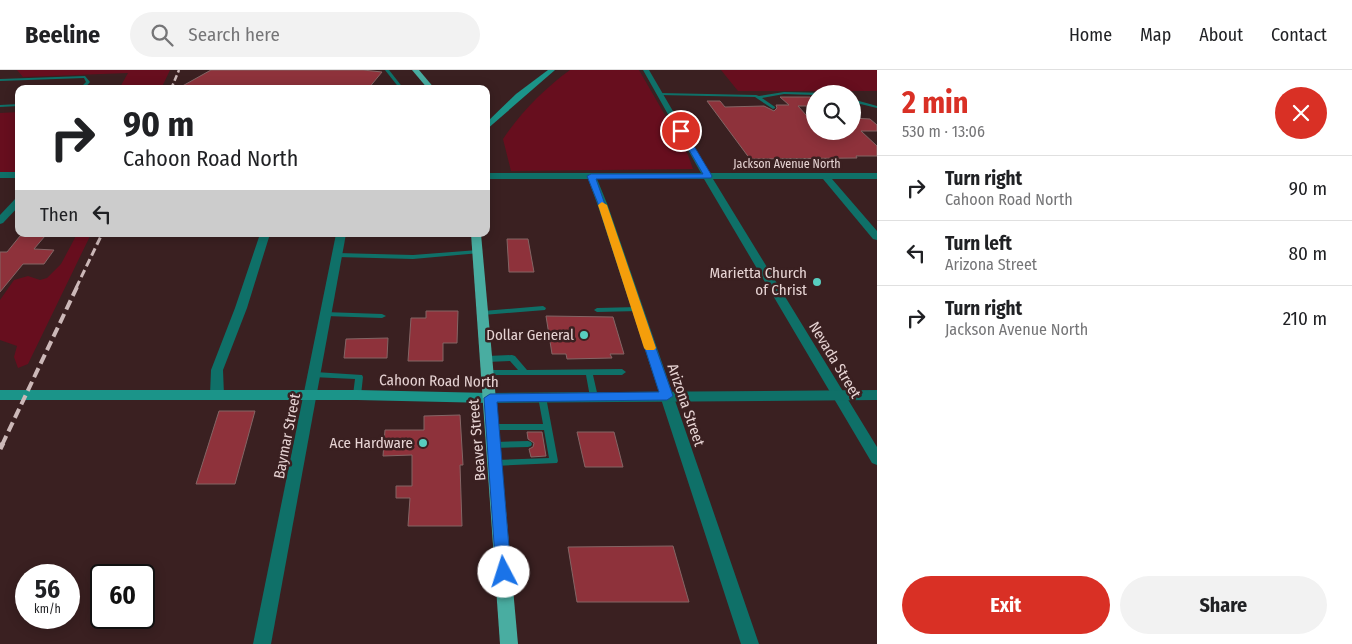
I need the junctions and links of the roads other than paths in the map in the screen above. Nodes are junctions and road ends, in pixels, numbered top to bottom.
1 (387, 70) edge
2 (415, 70) edge
3 (552, 70) edge
4 (646, 70) edge
5 (0, 80) edge
6 (85, 85) edge
7 (399, 85) edge
8 (428, 85) edge
9 (806, 93) edge
10 (660, 94) junction
11 (759, 97) junction
12 (861, 103) edge
13 (15, 105) edge
14 (0, 106) edge
15 (877, 107) edge
16 (773, 108) dead end
17 (490, 124) edge
18 (0, 175) edge
19 (15, 175) edge
20 (490, 176) edge
21 (591, 176) junction
22 (708, 176) junction
23 (825, 176) junction
24 (877, 176) edge
25 (15, 204) edge
26 (0, 221) edge
27 (264, 237) edge
28 (340, 237) edge
29 (476, 237) edge
30 (877, 237) edge
31 (478, 252) junction
32 (337, 255) junction
33 (543, 308) dead end
34 (637, 309) junction
35 (597, 310) dead end
36 (483, 312) junction
37 (326, 314) junction
38 (382, 316) dead end
39 (487, 366) junction
40 (589, 372) junction
41 (622, 372) dead end
42 (524, 373) junction
43 (315, 375) junction
44 (0, 395) edge
45 (357, 395) junction
46 (838, 395) junction
47 (877, 395) edge
48 (217, 396) junction
49 (312, 396) junction
50 (667, 396) junction
51 (542, 397) junction
52 (594, 397) junction
53 (490, 398) junction
54 (548, 426) junction
55 (492, 428) junction
56 (494, 444) junction
57 (528, 444) dead end
58 (877, 459) edge
59 (495, 463) junction
60 (262, 644) edge
61 (509, 644) edge
62 (750, 644) edge

1 - 7 lane
2 - 8 main road
3 - 17 main road
4 - 10 street, Nevada Street
5 - 6 lane
9 - 11 lane
10 - 11 lane
10 - 22 street, Nevada Street
11 - 16 lane
12 - 15 lane
13 - 14 lane
18 - 19 street
20 - 21 street, Jackson Avenue North
21 - 22 street, Jackson Avenue North
21 - 34 street, Arizona Street
22 - 23 street, Jackson Avenue North
22 - 46 street, Nevada Street
23 - 24 street, Jackson Avenue North
23 - 30 street
25 - 26 street
27 - 48 street
28 - 32 street, Baymar Street
29 - 31 main road, Beaver Street
31 - 32 lane
31 - 36 main road, Beaver Street
32 - 37 street, Baymar Street
33 - 36 lane
34 - 35 lane
34 - 50 street, Arizona Street
36 - 39 main road, Beaver Street
37 - 38 lane
37 - 43 street, Baymar Street
39 - 42 lane
39 - 42 lane
39 - 53 main road, Beaver Street
40 - 41 lane
40 - 42 lane
40 - 52 lane
43 - 45 lane
43 - 49 street, Baymar Street
44 - 48 main road, Cahoon Road North
45 - 49 main road, Cahoon Road North
45 - 53 main road, Cahoon Road North
46 - 47 street, Cahoon Road North
46 - 50 street, Cahoon Road North
46 - 58 street, Nevada Street
48 - 49 main road, Cahoon Road North
49 - 60 street, Baymar Street
50 - 52 street, Cahoon Road North
50 - 62 street, Arizona Street
51 - 52 street, Cahoon Road North
51 - 53 street, Cahoon Road North
51 - 54 lane
53 - 55 main road, Beaver Street
54 - 55 lane
54 - 59 lane
55 - 56 main road, Beaver Street
56 - 57 lane
56 - 59 main road, Beaver Street
59 - 61 main road, Beaver Street

